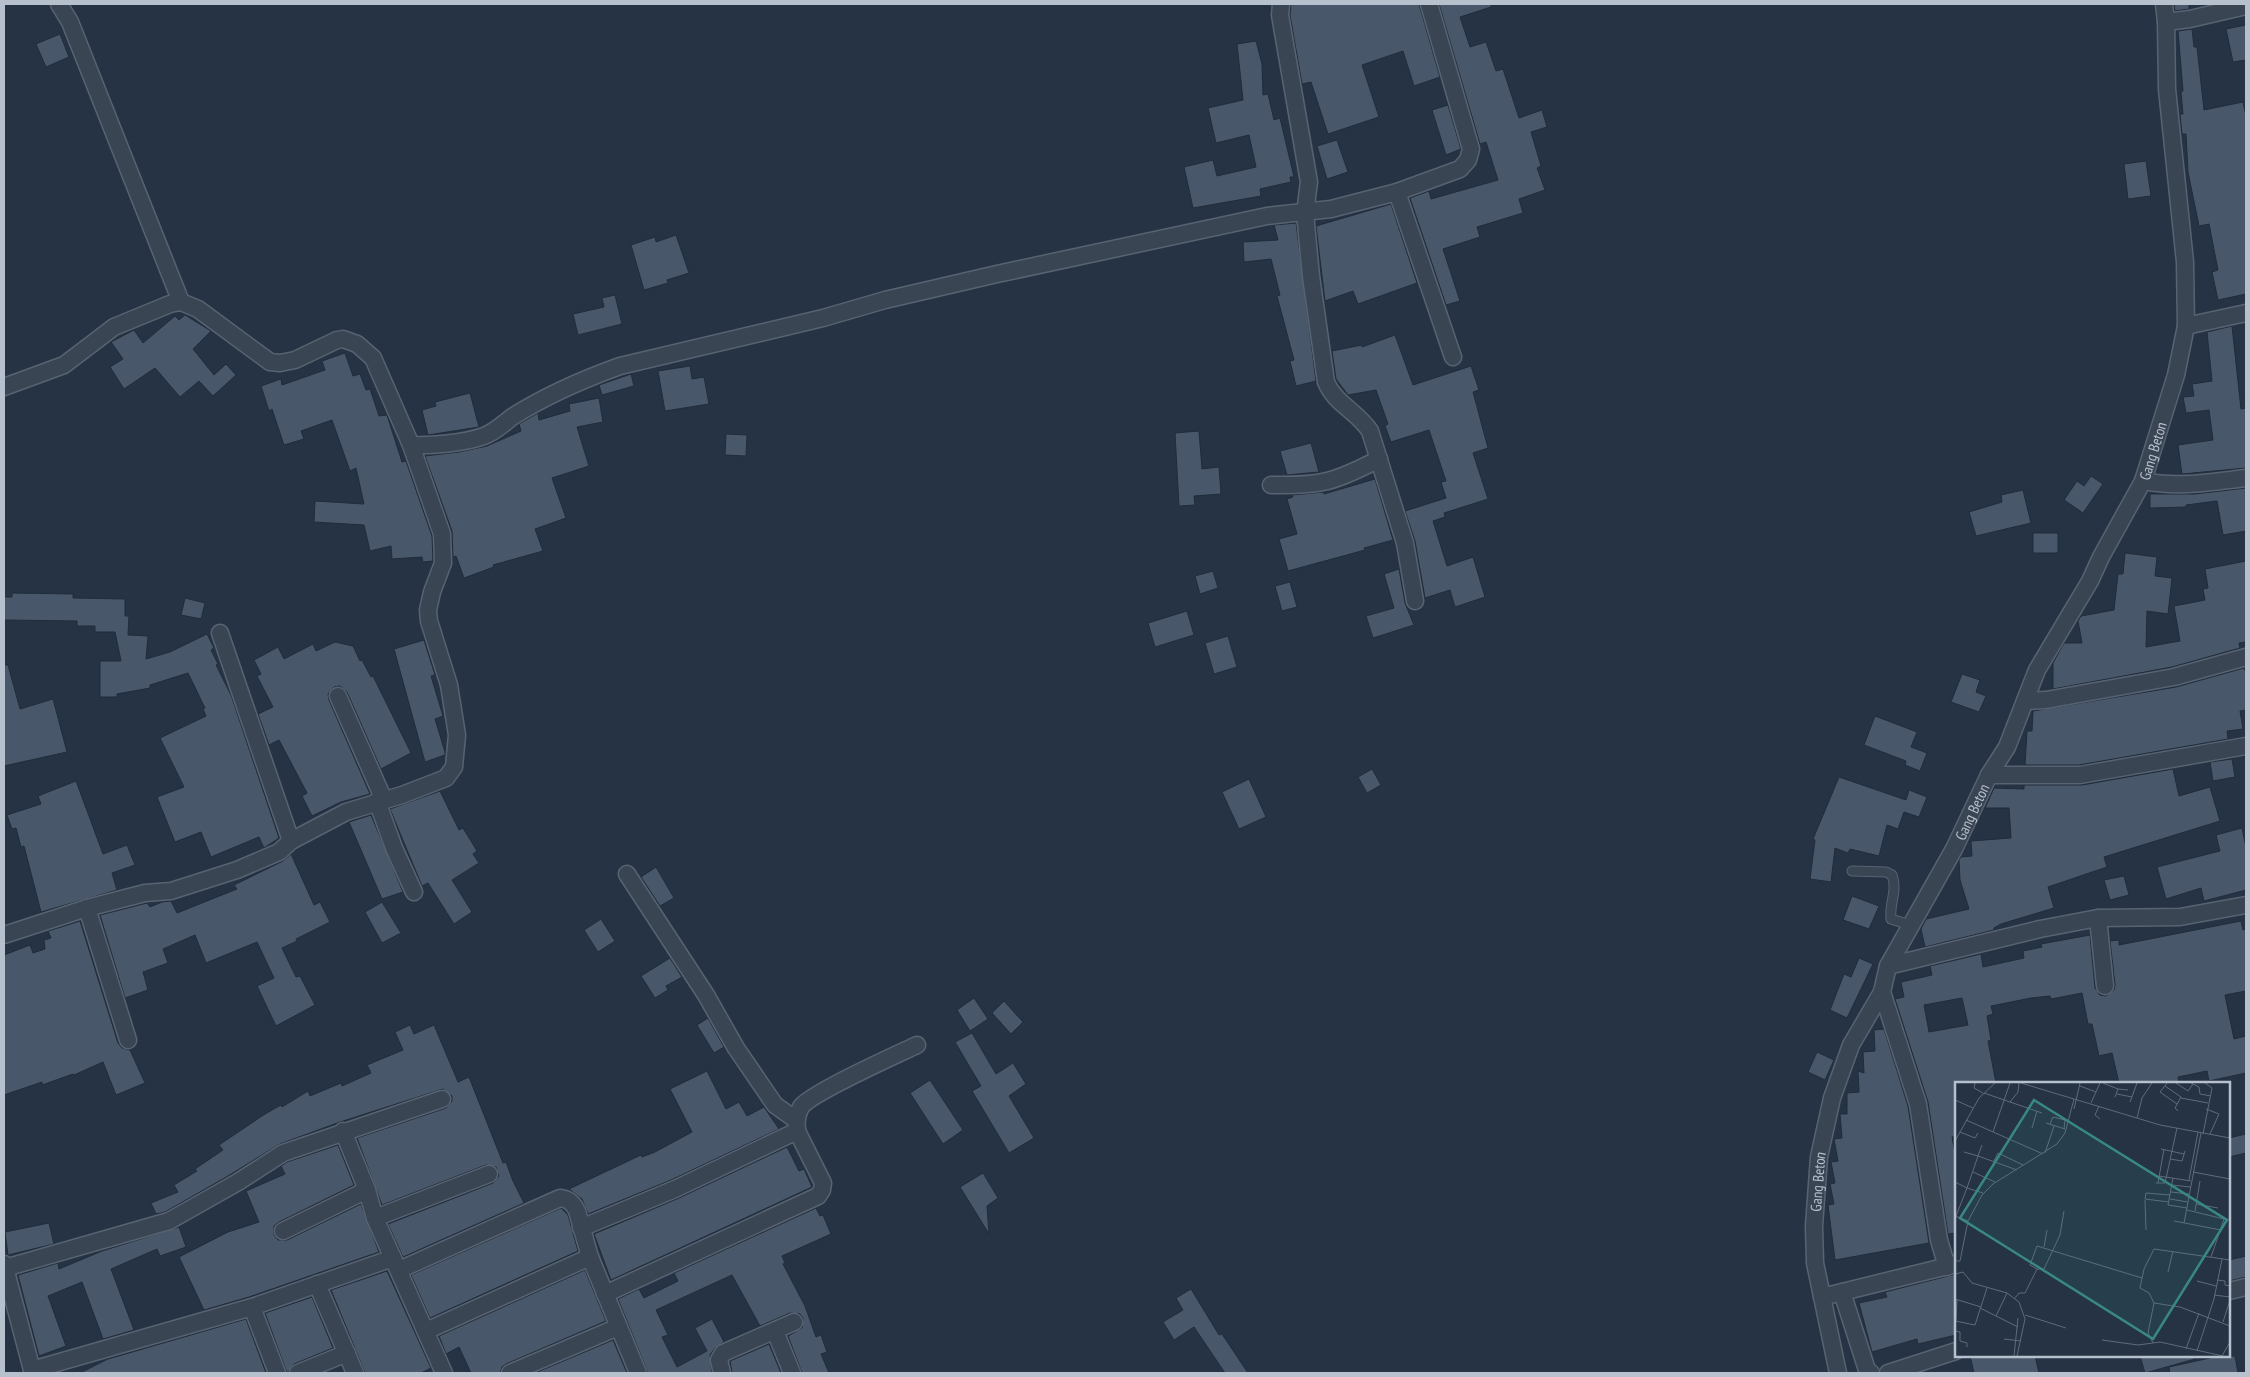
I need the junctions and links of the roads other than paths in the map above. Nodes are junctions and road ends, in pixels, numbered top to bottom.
1 (59, 4) edge
2 (1281, 4) edge
3 (1428, 4) edge
4 (2164, 4) edge
5 (2246, 6) edge
6 (2166, 22) junction
7 (1397, 192) junction
8 (1306, 213) junction
9 (181, 302) junction
10 (2246, 312) edge
11 (2186, 326) junction
12 (1453, 357) dead end
13 (4, 387) edge
14 (411, 445) junction
15 (1379, 459) junction
16 (2246, 478) edge
17 (2143, 482) junction
18 (1271, 485) dead end
19 (1415, 601) dead end
20 (220, 633) dead end
21 (2246, 656) edge
22 (338, 696) dead end
23 (2025, 701) junction
24 (2246, 746) edge
25 (1989, 775) junction
26 (380, 801) junction
27 (291, 841) junction
28 (1852, 871) dead end
29 (627, 874) dead end
30 (414, 892) dead end
31 (2246, 905) edge
32 (87, 908) junction
33 (2098, 918) junction
34 (1907, 924) junction
35 (4, 935) edge
36 (1888, 966) junction
37 (2105, 986) dead end
38 (1882, 992) junction
39 (128, 1040) dead end
40 (917, 1045) dead end
41 (442, 1099) dead end
42 (796, 1125) junction
43 (343, 1131) junction
44 (489, 1174) dead end
45 (367, 1190) junction
46 (375, 1218) junction
47 (581, 1228) junction
48 (283, 1231) dead end
49 (590, 1257) junction
50 (396, 1264) junction
51 (1952, 1265) edge
52 (4, 1266) edge
53 (317, 1284) junction
54 (2246, 1287) edge
55 (2230, 1290) edge
56 (1842, 1292) junction
57 (605, 1294) junction
58 (1822, 1297) junction
59 (252, 1307) junction
60 (794, 1322) dead end
61 (618, 1327) junction
62 (426, 1331) junction
63 (775, 1331) junction
64 (1955, 1351) edge
65 (347, 1353) junction
66 (27, 1371) edge
67 (277, 1373) edge
68 (298, 1373) edge
69 (355, 1373) edge
70 (444, 1373) edge
71 (510, 1373) edge
72 (638, 1373) edge
73 (722, 1373) edge
74 (792, 1373) edge
75 (1838, 1373) edge
76 (1871, 1373) edge
77 (1888, 1373) edge

1 - 9 street
2 - 8 street
3 - 7 street
4 - 6 street, Gang Beton
5 - 6 street
6 - 11 street, Gang Beton
7 - 8 street
7 - 12 street
8 - 14 street
8 - 15 street
9 - 13 street
9 - 14 street
10 - 11 street
11 - 17 street, Gang Beton
14 - 26 street
15 - 18 street
15 - 19 street
16 - 17 street
17 - 23 street, Gang Beton
20 - 27 street
21 - 23 street
22 - 26 street
23 - 25 street, Gang Beton
24 - 25 street
25 - 34 street, Gang Beton
26 - 27 street
26 - 30 street
27 - 32 street
28 - 34 lane
29 - 42 street
31 - 33 street
32 - 35 street
32 - 39 street
33 - 36 street
33 - 37 street
34 - 36 street, Gang Beton
36 - 38 street, Gang Beton
38 - 51 street
38 - 58 street, Gang Beton
40 - 42 street
41 - 43 street
42 - 47 street
42 - 57 street
43 - 45 street
43 - 52 street
44 - 46 street
45 - 46 street
45 - 48 street
46 - 50 street
47 - 49 street
47 - 50 street
49 - 57 street
49 - 62 street
50 - 53 street
50 - 62 street
51 - 56 street
52 - 66 street
53 - 59 street
53 - 65 street
54 - 55 street
56 - 58 street
56 - 76 street
57 - 61 street
58 - 75 street, Gang Beton
59 - 66 street
59 - 67 street
60 - 63 street
61 - 71 street
61 - 72 street
62 - 70 street
63 - 73 street
63 - 74 street
64 - 77 street
65 - 68 street
65 - 69 street

